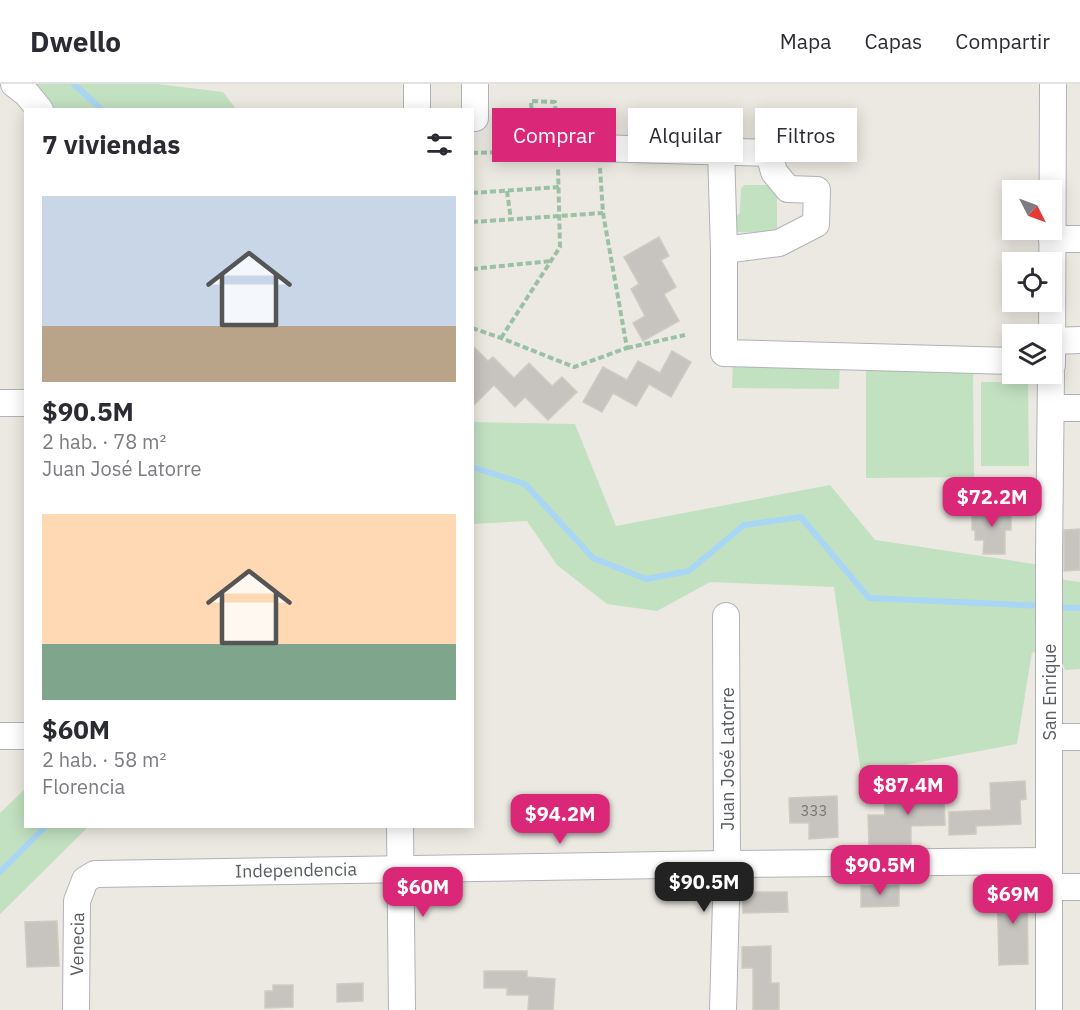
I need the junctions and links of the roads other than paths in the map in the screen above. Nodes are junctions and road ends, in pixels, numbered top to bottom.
1 (0, 84) edge
2 (14, 84) edge
3 (417, 84) edge
4 (475, 84) edge
5 (1046, 84) edge
6 (1053, 84) edge
7 (1060, 84) edge
8 (38, 108) edge
9 (417, 108) edge
10 (475, 117) dead end
11 (743, 152) edge
12 (721, 162) edge
13 (1052, 180) edge
14 (1080, 239) edge
15 (1052, 240) edge
16 (1062, 240) edge
17 (724, 250) junction
18 (1052, 324) edge
19 (1080, 340) edge
20 (1062, 341) edge
21 (1002, 361) edge
22 (1051, 384) edge
23 (0, 403) edge
24 (24, 403) edge
25 (1051, 408) junction
26 (1080, 408) edge
27 (726, 616) dead end
28 (0, 736) edge
29 (24, 736) edge
30 (1050, 737) junction
31 (1080, 737) edge
32 (400, 828) edge
33 (1048, 861) junction
34 (727, 864) junction
35 (401, 869) junction
36 (85, 880) joint
37 (1049, 887) junction
38 (1080, 887) edge
39 (76, 1010) edge
40 (402, 1010) edge
41 (723, 1010) edge
42 (1048, 1010) edge

1 - 2 street
2 - 8 street
3 - 9 street
4 - 10 street
5 - 6 street
6 - 7 street
6 - 13 street
11 - 17 street
12 - 17 street
14 - 16 street
15 - 18 street
17 - 21 street
19 - 20 street
22 - 25 street, San Enrique
23 - 24 street
25 - 26 street
25 - 30 street, San Enrique
27 - 34 street, Juan José Latorre
28 - 29 street
30 - 31 street
30 - 33 street, San Enrique
32 - 35 street
33 - 34 street, Independencia
33 - 37 street, San Enrique
34 - 35 street, Independencia
34 - 41 street, Juan José Latorre
35 - 36 street, Independencia
35 - 40 street
36 - 39 street, Venecia
37 - 38 street
37 - 42 street, San Enrique

